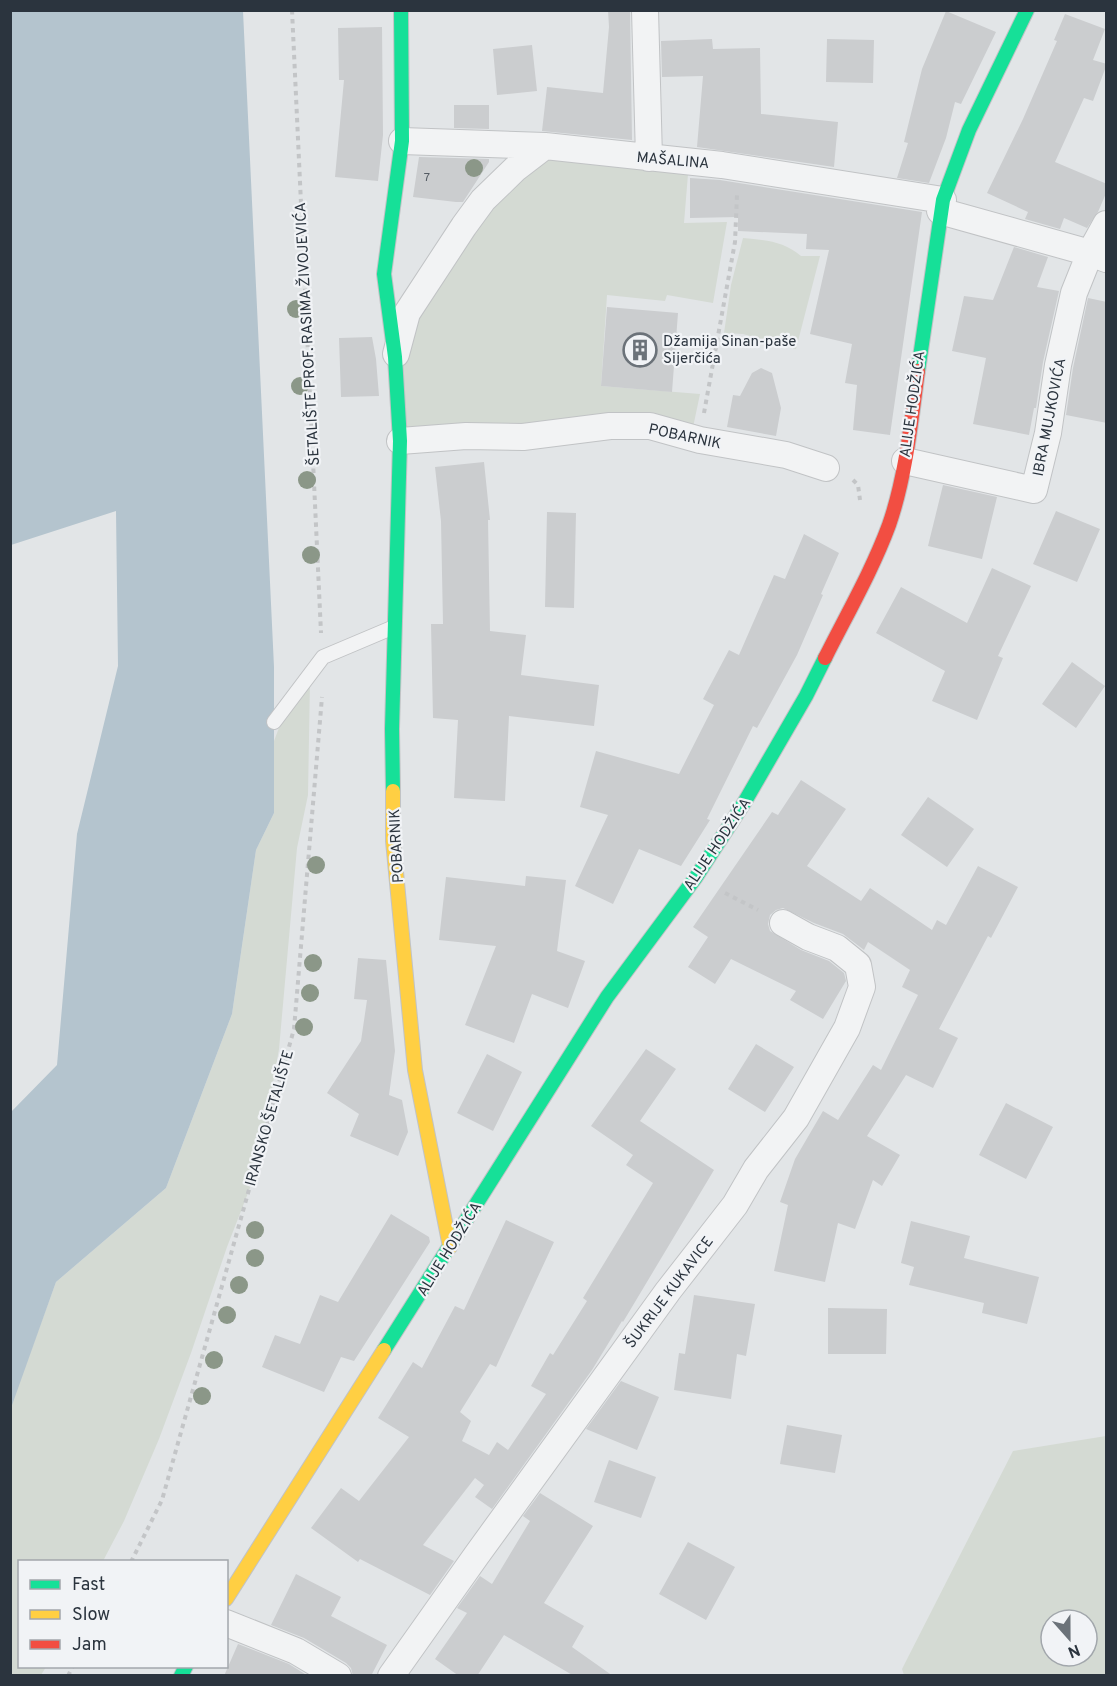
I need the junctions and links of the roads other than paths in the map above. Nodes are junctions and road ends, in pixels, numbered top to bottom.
1 (401, 10) edge
2 (645, 10) edge
3 (1027, 10) edge
4 (402, 141) junction
5 (545, 146) junction
6 (649, 158) junction
7 (941, 206) junction
8 (1107, 224) edge
9 (1099, 256) edge
10 (395, 357) junction
11 (399, 441) junction
12 (905, 461) junction
13 (825, 468) dead end
14 (394, 627) junction
15 (274, 722) dead end
16 (783, 923) road end
17 (450, 1247) junction
18 (228, 1596) edge
19 (228, 1624) edge
20 (338, 1676) edge
21 (391, 1676) edge

1 - 4 main road, POBARNIK
2 - 6 street
3 - 7 main road, ALIJE HODŽIĆA
4 - 5 street, MAŠALINA
4 - 10 main road, POBARNIK
5 - 6 street, MAŠALINA
5 - 10 street, POBARNIK
6 - 7 street, MAŠALINA
7 - 9 street, MAŠALINA
7 - 12 main road, ALIJE HODŽIĆA
8 - 9 street
9 - 12 street, IBRA MUJKOVIĆA
10 - 11 main road, POBARNIK
11 - 13 street, POBARNIK
11 - 14 main road, POBARNIK
12 - 17 main road, ALIJE HODŽIĆA
14 - 15 lane
14 - 17 main road, POBARNIK
16 - 21 street, ŠUKRIJE KUKAVICE
17 - 18 main road, ALIJE HODŽIĆA
19 - 20 street

